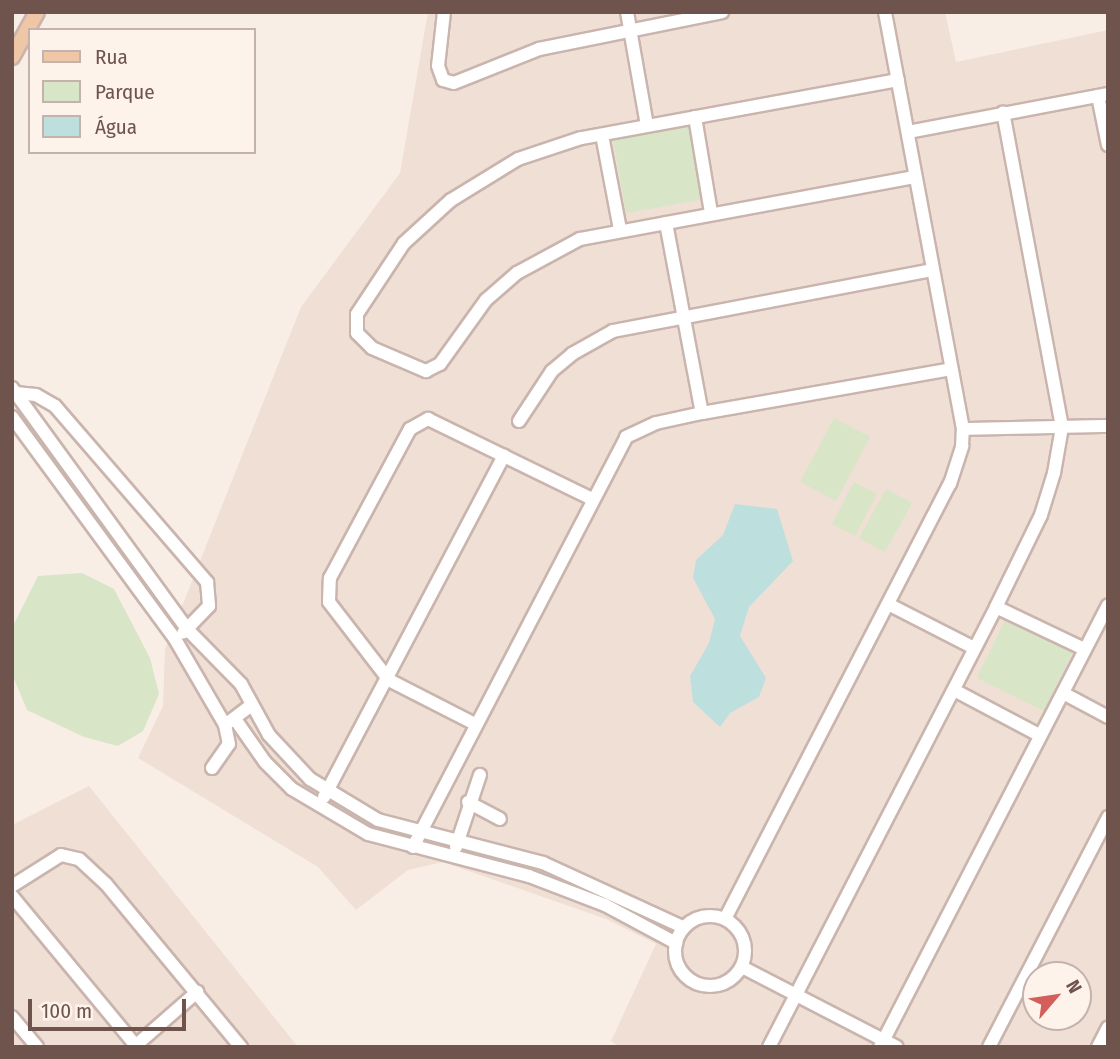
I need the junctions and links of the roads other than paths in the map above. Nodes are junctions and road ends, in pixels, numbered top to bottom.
1 (37, 12) edge
2 (443, 12) edge
3 (627, 12) edge
4 (722, 12) edge
5 (885, 12) edge
6 (28, 28) edge
7 (28, 28) edge
8 (631, 30) junction
9 (12, 57) edge
10 (898, 80) junction
11 (1103, 95) edge
12 (1003, 113) junction
13 (695, 117) junction
14 (647, 125) junction
15 (908, 132) junction
16 (602, 135) junction
17 (1108, 145) edge
18 (915, 177) junction
19 (711, 213) junction
20 (666, 223) junction
21 (620, 229) junction
22 (932, 270) junction
23 (684, 318) junction
24 (951, 369) junction
25 (14, 391) edge
26 (702, 413) junction
27 (12, 417) edge
28 (519, 421) dead end
29 (1108, 426) edge
30 (1062, 427) junction
31 (963, 429) junction
32 (504, 456) junction
33 (592, 499) junction
34 (888, 604) junction
35 (1108, 605) edge
36 (996, 607) junction
37 (188, 630) junction
38 (175, 639) junction
39 (974, 648) junction
40 (1084, 649) junction
41 (389, 680) junction
42 (954, 690) junction
43 (1063, 693) junction
44 (250, 706) junction
45 (1108, 717) edge
46 (230, 722) junction
47 (475, 724) junction
48 (1039, 734) junction
49 (212, 768) dead end
50 (480, 775) dead end
51 (328, 791) junction
52 (468, 802) junction
53 (318, 806) junction
54 (1108, 817) edge
55 (500, 819) dead end
56 (420, 833) junction
57 (457, 840) junction
58 (413, 847) junction
59 (454, 856) junction
60 (12, 886) edge
61 (12, 896) edge
62 (725, 919) junction
63 (683, 927) junction
64 (676, 943) junction
65 (742, 967) junction
66 (197, 992) junction
67 (796, 995) junction
68 (12, 1017) edge
69 (1108, 1027) edge
70 (882, 1043) edge
71 (136, 1046) edge
72 (991, 1046) edge
73 (37, 1047) edge
74 (241, 1047) edge
75 (769, 1047) edge
76 (897, 1047) edge
77 (1098, 1047) edge

1 - 7 main road
2 - 8 street
3 - 8 street
4 - 8 street
5 - 10 street
6 - 9 main road
8 - 14 street
10 - 13 street
10 - 15 street
11 - 12 street
11 - 17 street
12 - 15 street
12 - 30 street
13 - 14 street
13 - 19 street
14 - 16 street
15 - 18 street
16 - 21 street
16 - 21 street
18 - 19 street
18 - 22 street
19 - 20 street
20 - 21 street
20 - 23 street
22 - 23 street
22 - 24 street
23 - 26 street
23 - 28 street
24 - 26 street
24 - 31 street
25 - 37 street
25 - 37 street
26 - 33 street
27 - 38 street
29 - 30 street
30 - 31 street
30 - 36 street
31 - 34 street
32 - 33 street
32 - 41 street
32 - 41 street
33 - 47 street
34 - 39 street
34 - 62 street
35 - 40 street
36 - 39 street
36 - 40 street
37 - 38 street
37 - 44 street
38 - 46 street
39 - 42 street
40 - 43 street
41 - 47 street
41 - 51 street
42 - 48 street
42 - 67 street
43 - 45 street
43 - 48 street
44 - 46 street
44 - 51 street
46 - 49 street
46 - 53 street
47 - 56 street
48 - 70 street
50 - 52 street
51 - 53 street
51 - 56 street
52 - 55 street
52 - 57 street
53 - 58 street
54 - 72 street
56 - 57 street
56 - 58 street
57 - 59 street
57 - 63 street
58 - 59 street
59 - 64 street
60 - 66 street
61 - 71 street
62 - 63 street
62 - 65 street
63 - 64 street
64 - 65 street
65 - 67 street
66 - 71 street
66 - 74 street
67 - 70 street
67 - 75 street
68 - 73 street
69 - 77 street
70 - 76 street

